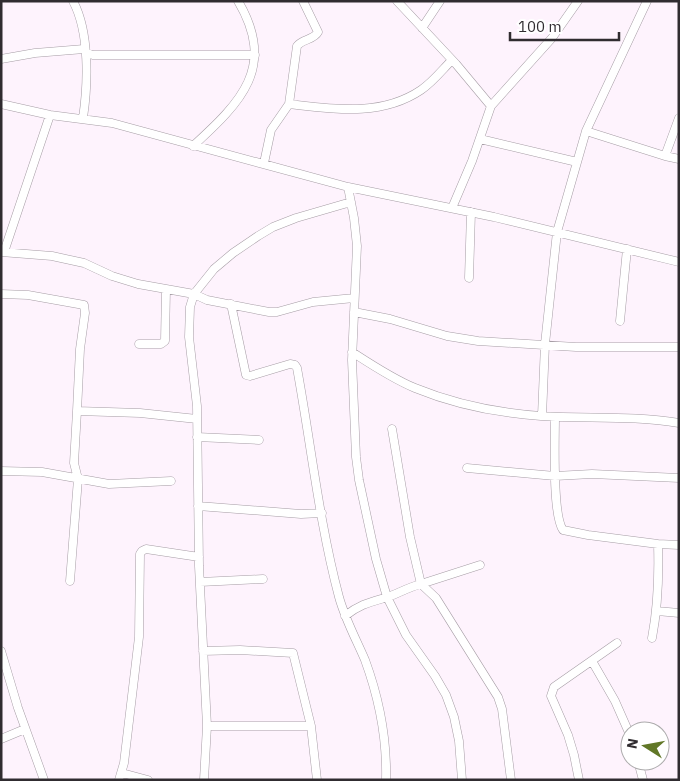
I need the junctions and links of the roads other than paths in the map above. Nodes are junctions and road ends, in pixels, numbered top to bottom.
1 (73, 1) edge
2 (238, 1) edge
3 (303, 1) edge
4 (397, 1) edge
5 (440, 1) edge
6 (578, 1) edge
7 (647, 1) edge
8 (422, 28) junction
9 (84, 49) junction
10 (255, 55) junction
11 (1, 59) edge
12 (452, 60) junction
13 (1, 104) edge
14 (289, 104) junction
15 (491, 106) junction
16 (50, 115) junction
17 (83, 118) junction
18 (679, 118) edge
19 (586, 131) junction
20 (480, 139) junction
21 (193, 146) junction
22 (664, 156) junction
23 (679, 159) edge
24 (577, 162) junction
25 (264, 164) junction
26 (348, 187) junction
27 (351, 202) junction
28 (452, 208) junction
29 (471, 212) junction
30 (557, 232) junction
31 (628, 249) junction
32 (2, 252) edge
33 (679, 262) edge
34 (470, 278) dead end
35 (166, 289) junction
36 (1, 294) edge
37 (194, 294) junction
38 (354, 298) junction
39 (231, 304) junction
40 (354, 312) junction
41 (620, 321) dead end
42 (139, 344) dead end
43 (545, 344) junction
44 (679, 348) edge
45 (352, 352) junction
46 (77, 410) junction
47 (542, 416) junction
48 (555, 417) junction
49 (197, 419) junction
50 (679, 423) edge
51 (392, 429) dead end
52 (197, 437) junction
53 (259, 440) dead end
54 (467, 468) dead end
55 (1, 471) edge
56 (555, 476) junction
57 (679, 478) edge
58 (78, 479) junction
59 (172, 481) dead end
60 (198, 506) junction
61 (322, 513) junction
62 (658, 544) junction
63 (679, 545) edge
64 (199, 557) junction
65 (480, 565) dead end
66 (263, 579) dead end
67 (70, 581) dead end
68 (200, 582) junction
69 (421, 584) junction
70 (387, 597) junction
71 (657, 612) junction
72 (679, 613) edge
73 (345, 616) junction
74 (652, 638) dead end
75 (617, 643) dead end
76 (1, 651) edge
77 (203, 651) junction
78 (592, 661) junction
79 (624, 721) edge
80 (207, 726) junction
81 (311, 726) junction
82 (25, 728) junction
83 (1, 739) edge
84 (121, 776) edge
85 (44, 780) edge
86 (148, 780) edge
87 (204, 780) edge
88 (318, 780) edge
89 (386, 780) edge
90 (462, 780) edge
91 (511, 780) edge
92 (579, 780) edge

1 - 9 street
2 - 10 street
3 - 14 street
4 - 8 street
5 - 8 street
6 - 15 street
7 - 19 street
8 - 12 street
9 - 10 street
9 - 11 street
9 - 17 street
10 - 21 street
12 - 14 street
12 - 15 street
13 - 16 street
14 - 25 street
15 - 20 street
16 - 17 street
16 - 32 street
17 - 21 street
18 - 22 street
19 - 22 street
19 - 24 street
20 - 24 street
20 - 28 street
21 - 25 street
22 - 23 street
24 - 30 street
25 - 26 street
26 - 27 street
26 - 28 street
27 - 37 street
27 - 38 street
28 - 29 street
29 - 30 street
29 - 34 street
30 - 31 street
30 - 43 street
31 - 33 street
31 - 41 street
32 - 35 street
35 - 37 street
35 - 42 street
36 - 46 street
37 - 39 street
37 - 49 street
38 - 39 street
38 - 40 street
39 - 61 street
40 - 43 street
40 - 45 street
43 - 44 street
43 - 47 street
45 - 47 street
45 - 70 street
46 - 49 street
46 - 58 street
47 - 48 street
48 - 50 street
48 - 56 street
49 - 52 street
51 - 69 street
52 - 53 street
52 - 60 street
54 - 56 street
55 - 58 street
56 - 57 street
56 - 62 street
58 - 59 street
58 - 67 street
60 - 61 street
60 - 64 street
61 - 73 street
62 - 63 street
62 - 71 street
64 - 68 street
64 - 84 street
65 - 69 street
66 - 68 street
68 - 77 street
69 - 70 street
69 - 91 street
70 - 73 street
70 - 90 street
71 - 72 street
71 - 74 street
73 - 89 street
75 - 78 street
76 - 82 street
77 - 80 street
77 - 81 street
78 - 79 street
78 - 92 street
80 - 81 street
80 - 87 street
81 - 88 street
82 - 83 street
82 - 85 street
84 - 86 street

